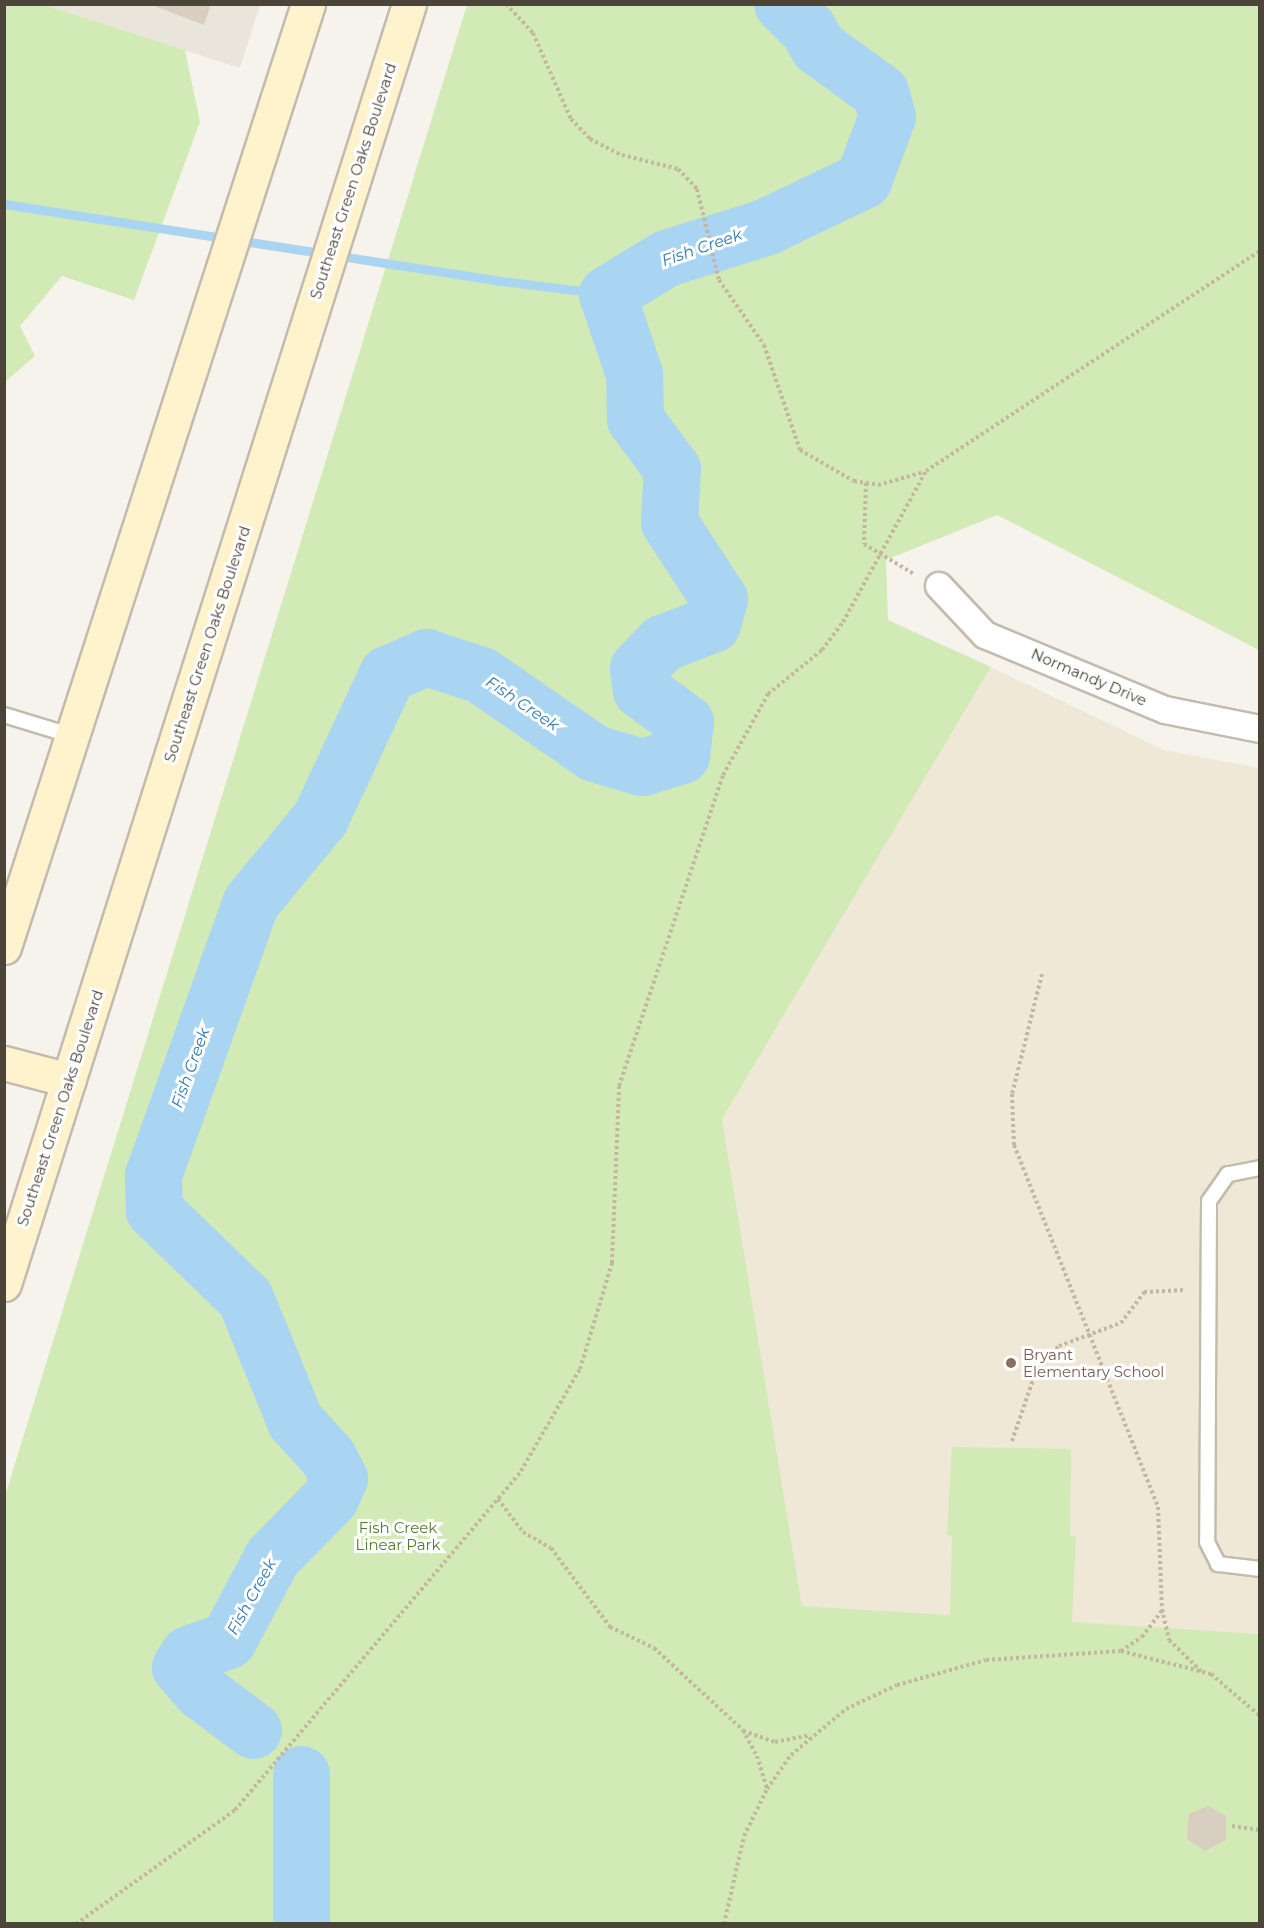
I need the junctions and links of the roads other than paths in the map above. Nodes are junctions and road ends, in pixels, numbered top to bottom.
1 (308, 4) edge
2 (409, 4) edge
3 (939, 586) road end
4 (4, 715) edge
5 (1260, 729) edge
6 (73, 735) junction
7 (4, 947) edge
8 (4, 1063) edge
9 (69, 1080) junction
10 (1260, 1168) edge
11 (4, 1284) edge
12 (1260, 1569) edge

1 - 6 main road
2 - 9 main road, Southeast Green Oaks Boulevard
3 - 5 street, Normandy Drive
4 - 6 lane
6 - 7 main road
8 - 9 main road
9 - 11 main road, Southeast Green Oaks Boulevard
10 - 12 lane

